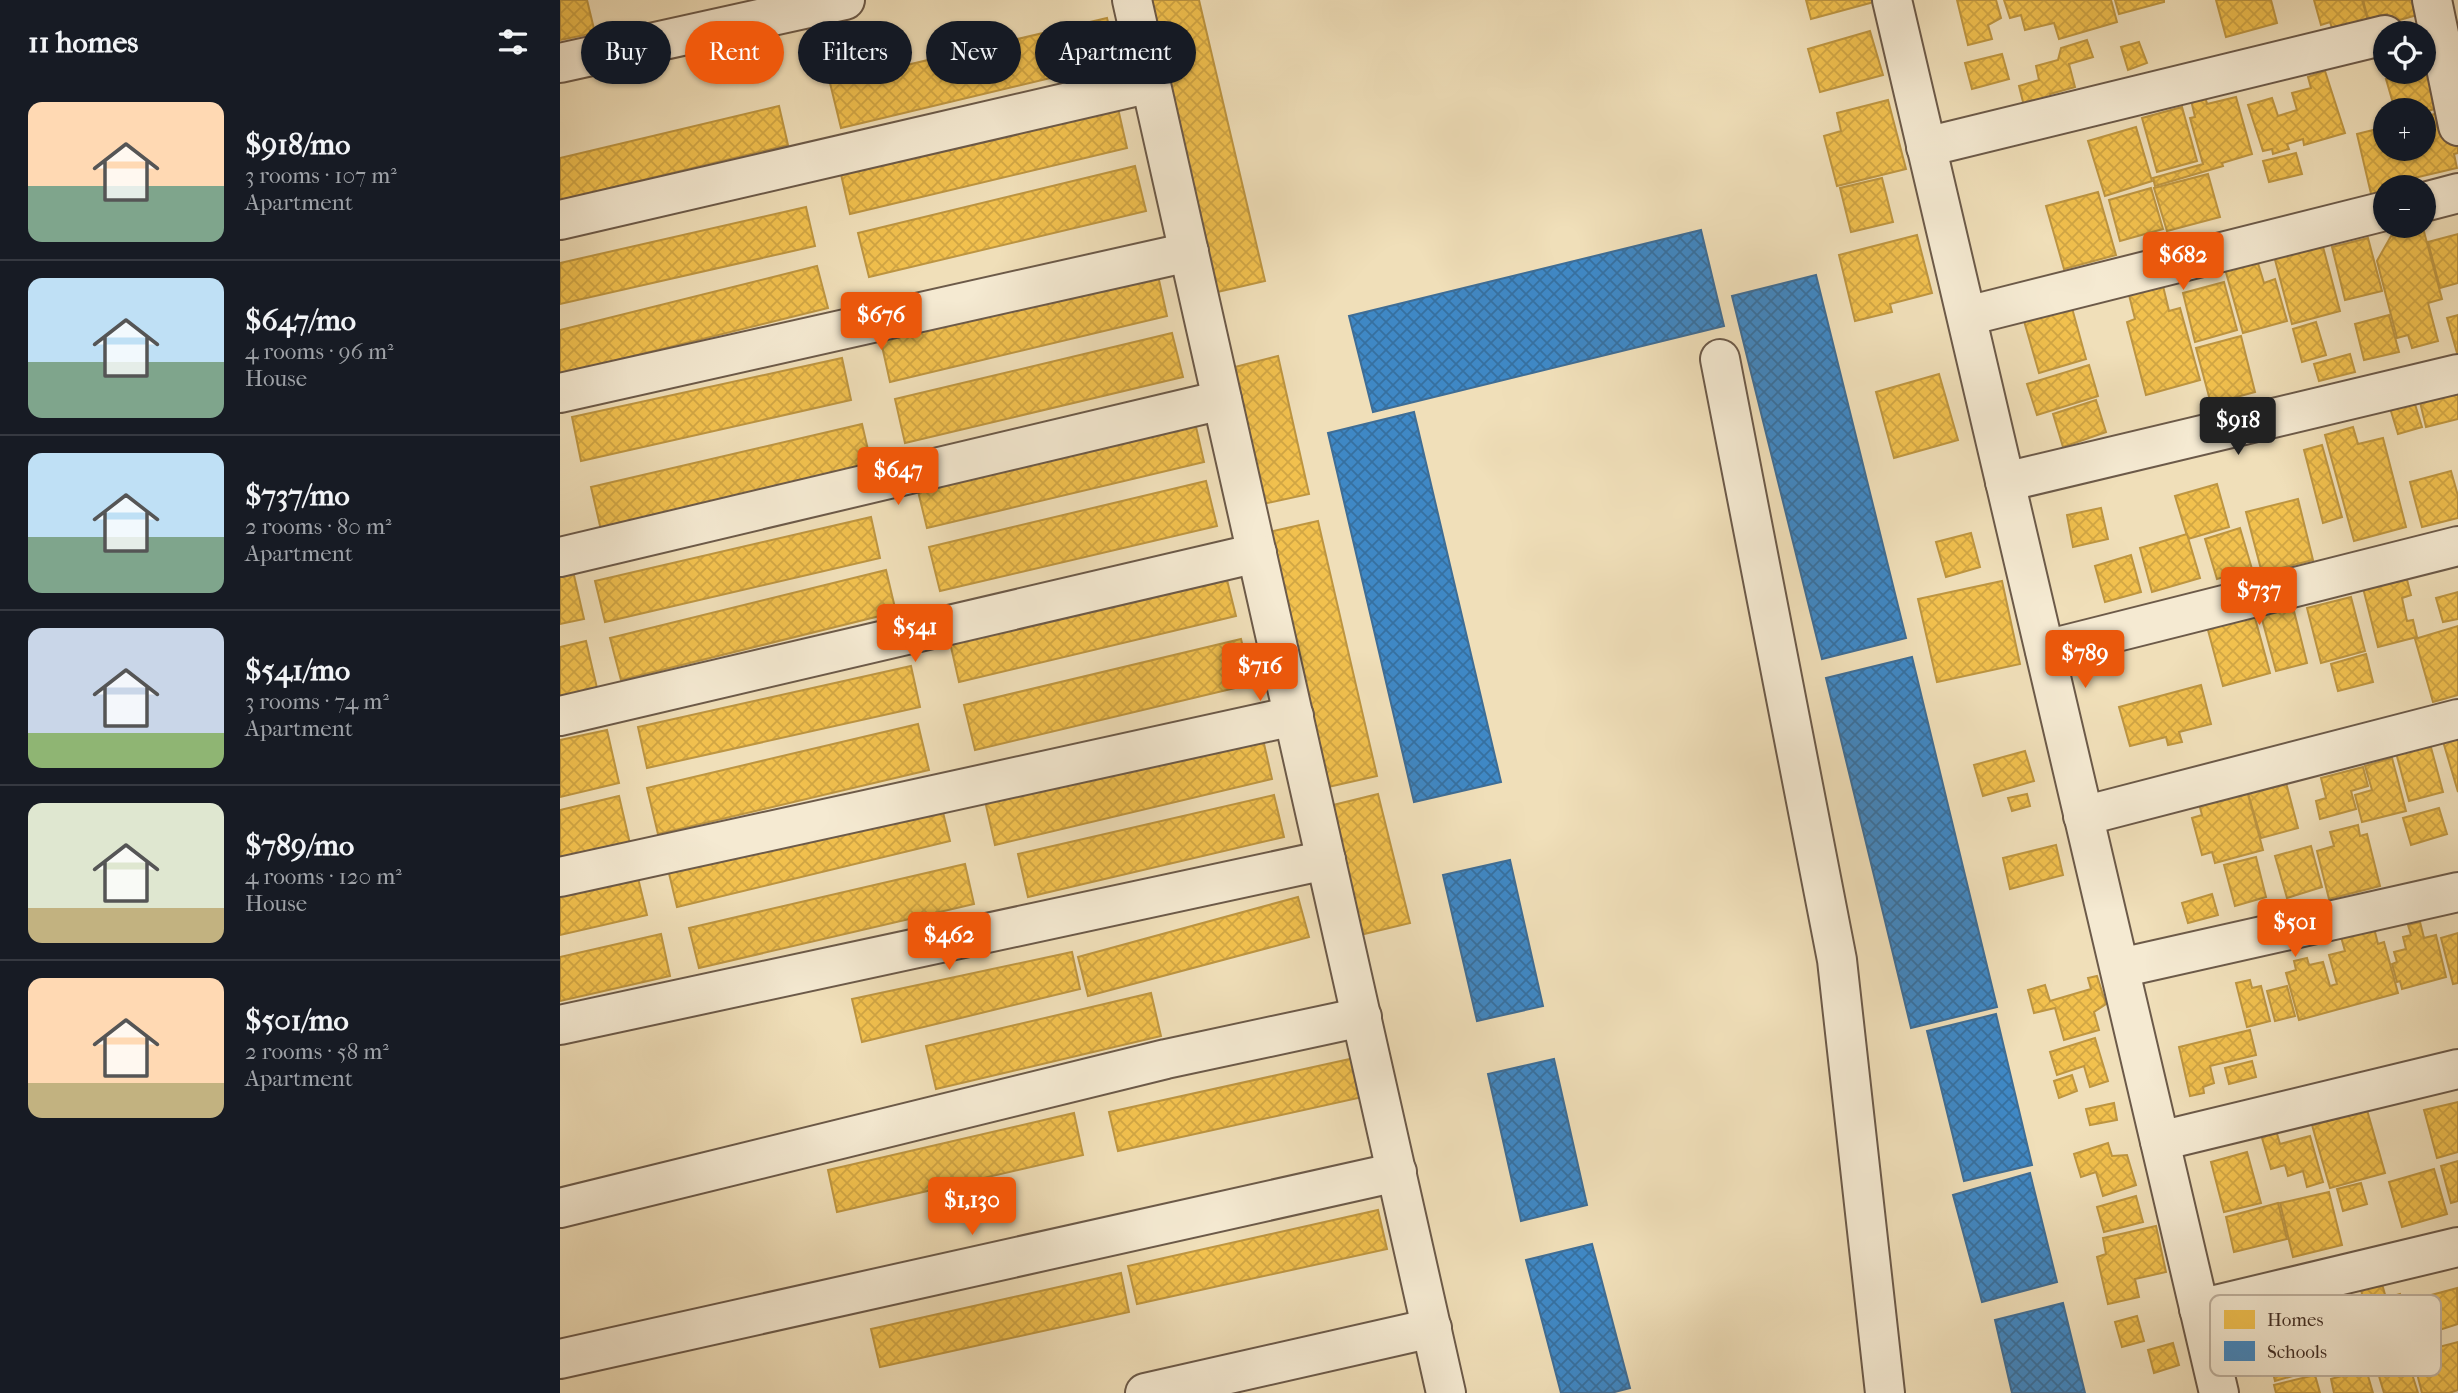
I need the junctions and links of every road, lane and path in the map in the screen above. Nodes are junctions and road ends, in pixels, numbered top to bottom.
1 (845, 0) edge
2 (1132, 0) edge
3 (1892, 0) edge
4 (794, 6) edge
5 (2434, 11) edge
6 (1137, 21) edge
7 (2415, 21) edge
8 (2373, 38) edge
9 (560, 63) edge
10 (1147, 84) edge
11 (1151, 84) edge
12 (2458, 126) edge
13 (1926, 146) junction
14 (2458, 193) edge
15 (2436, 199) edge
16 (2373, 214) edge
17 (560, 220) edge
18 (1189, 252) junction
19 (1966, 316) junction
20 (1720, 359) dead end
21 (2458, 374) edge
22 (560, 393) edge
23 (1222, 400) junction
24 (2005, 482) junction
25 (2458, 546) edge
26 (1257, 553) junction
27 (560, 557) edge
28 (2045, 650) junction
29 (560, 716) edge
30 (1294, 716) junction
31 (2458, 719) edge
32 (2084, 816) junction
33 (1326, 860) junction
34 (560, 877) edge
35 (2458, 892) edge
36 (2120, 968) junction
37 (1362, 1017) junction
38 (560, 1025) edge
39 (2458, 1069) edge
40 (2160, 1141) junction
41 (1396, 1172) junction
42 (560, 1208) edge
43 (2458, 1247) edge
44 (2257, 1295) edge
45 (2210, 1306) edge
46 (2199, 1309) junction
47 (1432, 1328) junction
48 (2210, 1355) edge
49 (560, 1359) edge
50 (1145, 1393) edge
51 (1446, 1393) edge
52 (1885, 1393) edge

1 - 4 street
2 - 6 street
3 - 13 street
4 - 9 street
5 - 7 street
5 - 12 street
8 - 13 street
10 - 17 street
11 - 18 street
13 - 19 street
14 - 15 street
16 - 19 street
18 - 22 street
18 - 23 street
19 - 24 street
20 - 52 street
21 - 24 street
23 - 26 street
23 - 27 street
24 - 28 street
25 - 28 street
26 - 29 street
26 - 30 street
28 - 32 street
30 - 33 street
30 - 34 street
31 - 32 street
32 - 36 street
33 - 37 street
33 - 38 street
35 - 36 street
36 - 40 street
37 - 41 street
37 - 42 street
39 - 40 street
40 - 46 street
41 - 47 street
41 - 49 street
43 - 44 street
45 - 46 street
46 - 48 street
47 - 50 street
47 - 51 street

